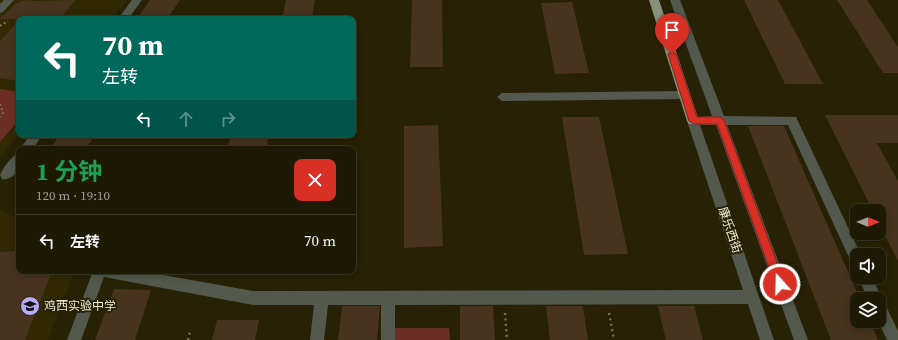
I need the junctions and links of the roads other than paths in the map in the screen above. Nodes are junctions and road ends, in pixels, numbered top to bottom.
1 (9, 0) edge
2 (137, 0) edge
3 (654, 0) edge
4 (675, 0) edge
5 (0, 10) edge
6 (125, 16) edge
7 (685, 95) junction
8 (502, 97) dead end
9 (720, 120) junction
10 (694, 121) junction
11 (16, 162) edge
12 (6, 175) dead end
13 (851, 248) edge
14 (99, 274) edge
15 (122, 274) edge
16 (753, 297) junction
17 (322, 298) junction
18 (388, 298) junction
19 (886, 322) edge
20 (74, 340) edge
21 (317, 340) edge
22 (388, 340) edge
23 (767, 340) edge
24 (801, 340) edge
25 (894, 340) edge

1 - 5 street
2 - 6 street
3 - 7 main road
4 - 9 street
7 - 8 street
7 - 10 main road
9 - 10 street
9 - 13 street
9 - 24 street
10 - 16 street, 康乐西街
11 - 12 street
14 - 20 street
15 - 17 street
16 - 18 street
16 - 23 street, 康乐西街
17 - 18 street
17 - 21 street
18 - 22 street
19 - 25 street

